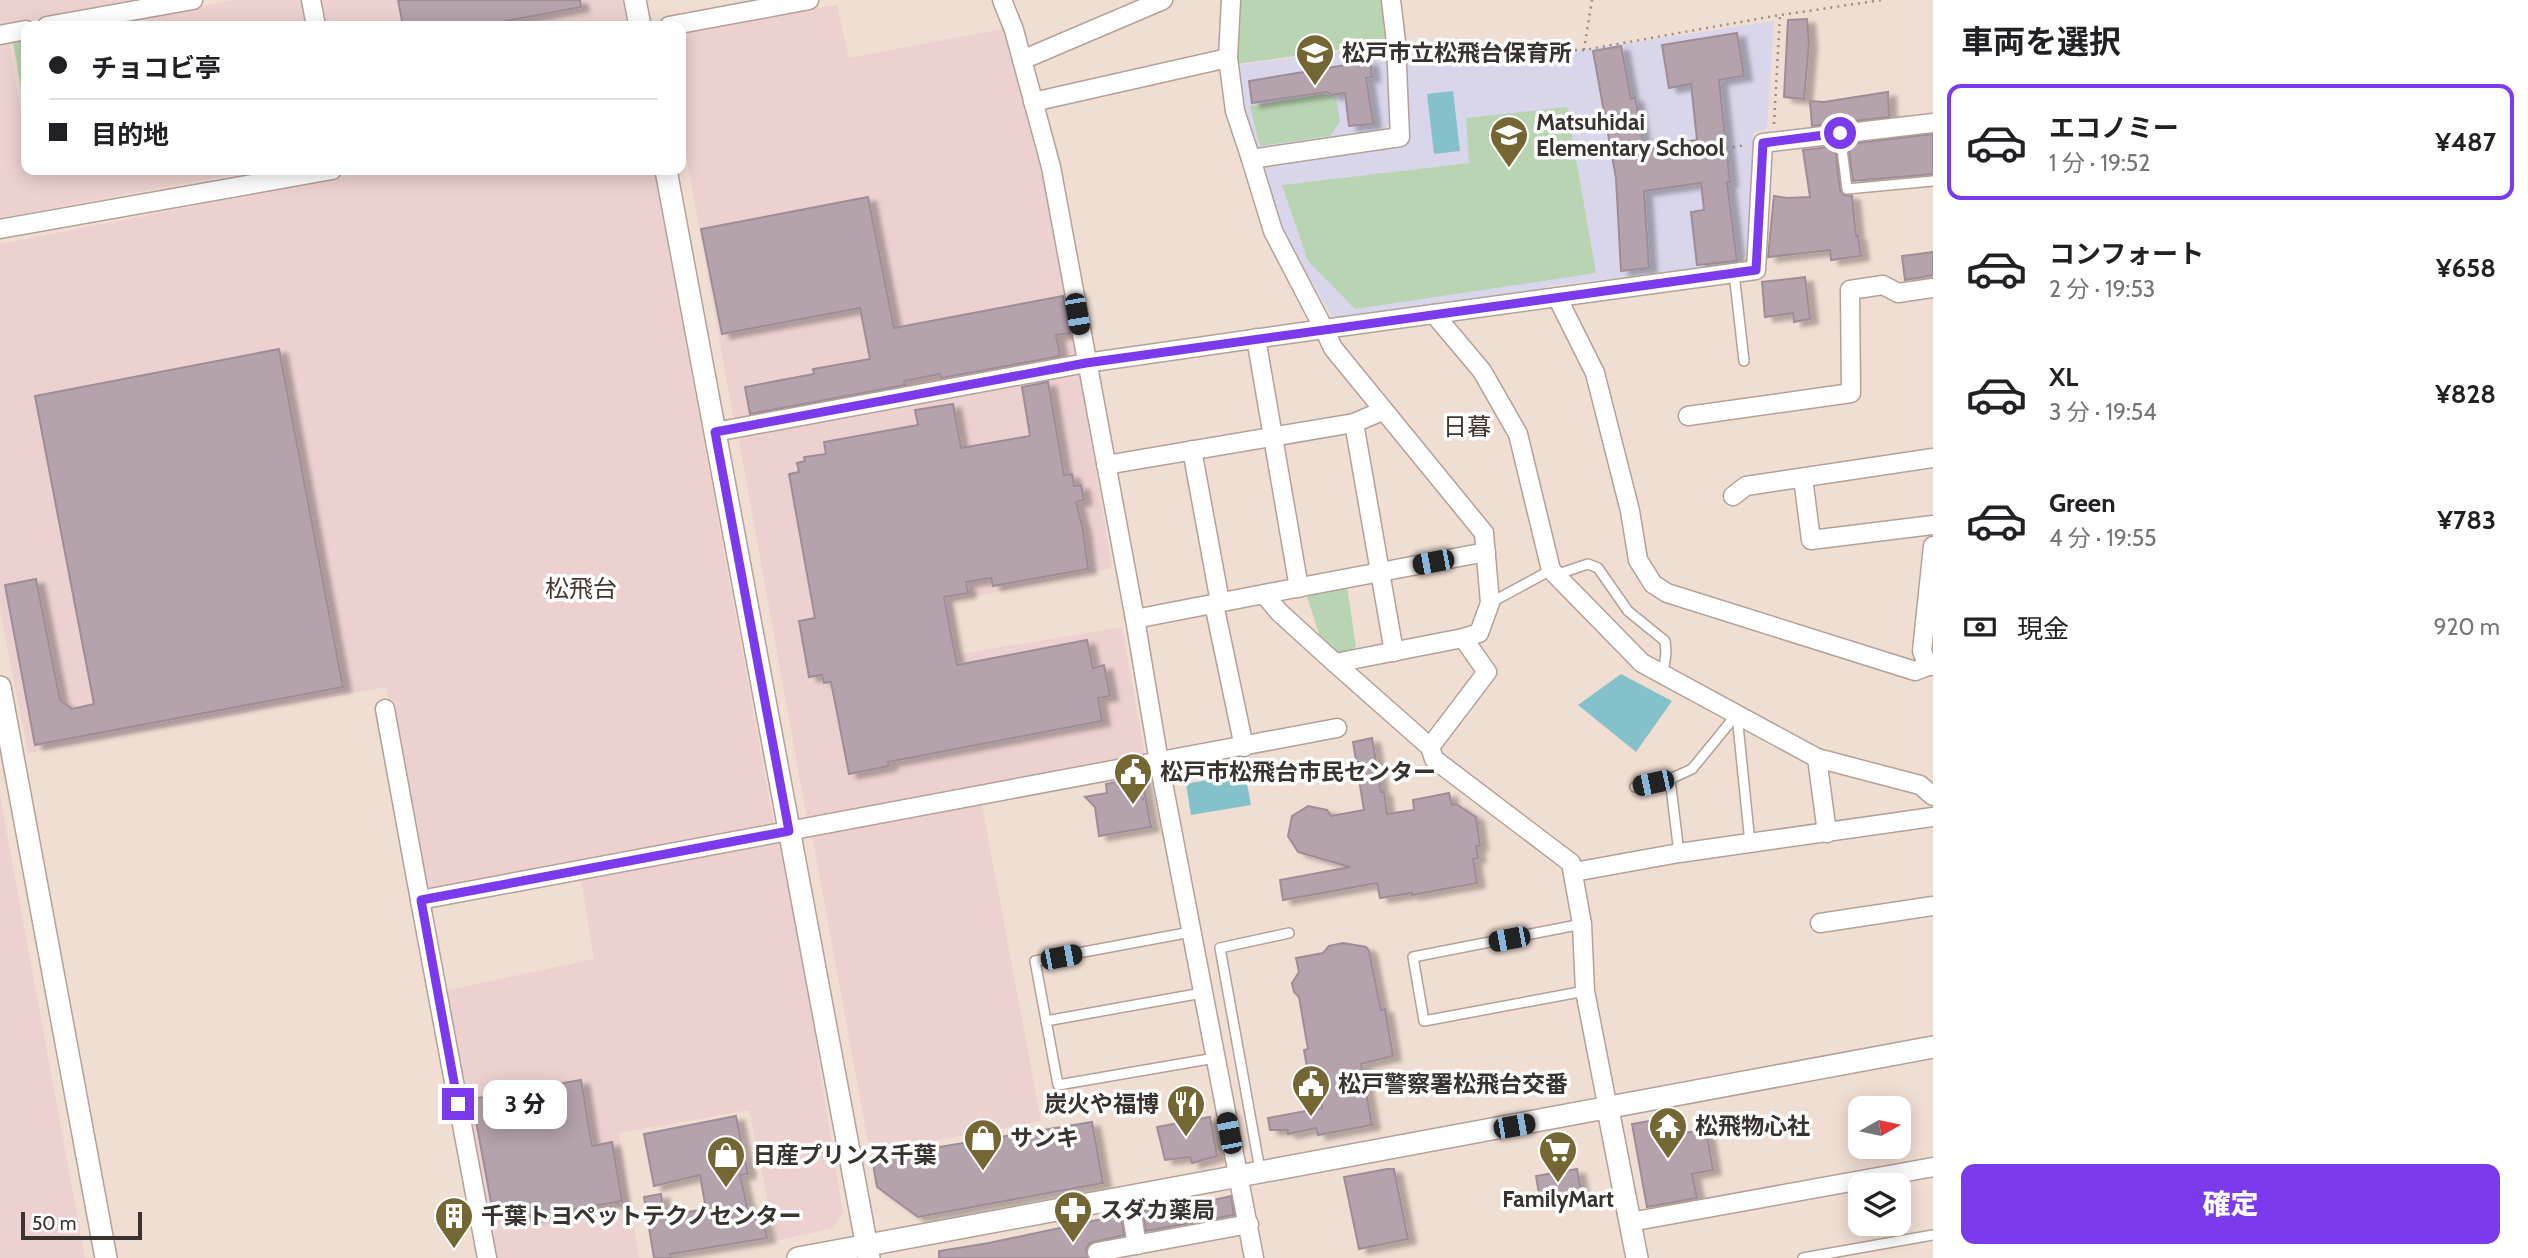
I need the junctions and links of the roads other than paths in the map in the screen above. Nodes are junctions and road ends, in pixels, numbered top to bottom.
1 (193, 0) edge
2 (311, 0) edge
3 (635, 0) edge
4 (809, 0) edge
5 (1002, 0) edge
6 (1163, 0) edge
7 (1231, 0) edge
8 (1391, 0) edge
9 (75, 21) edge
10 (315, 21) edge
11 (639, 21) edge
12 (686, 23) edge
13 (21, 31) edge
14 (0, 35) edge
15 (1228, 58) junction
16 (1022, 60) junction
17 (1033, 102) junction
18 (1933, 123) edge
19 (1840, 133) junction
20 (1251, 159) junction
21 (304, 175) edge
22 (667, 175) edge
23 (1933, 181) edge
24 (0, 229) edge
25 (1734, 273) junction
26 (1933, 288) edge
27 (1557, 297) junction
28 (1434, 314) junction
29 (1324, 329) junction
30 (1256, 338) junction
31 (1744, 361) dead end
32 (1086, 363) junction
33 (1382, 411) junction
34 (1688, 416) dead end
35 (1354, 423) junction
36 (715, 432) junction
37 (1272, 436) junction
38 (1192, 450) junction
39 (1933, 458) edge
40 (1106, 466) junction
41 (1803, 478) junction
42 (1733, 496) dead end
43 (1933, 526) edge
44 (1933, 546) edge
45 (1486, 552) junction
46 (1553, 572) junction
47 (1380, 573) junction
48 (1299, 588) junction
49 (1264, 594) junction
50 (1217, 603) junction
51 (1490, 603) junction
52 (1929, 614) edge
53 (1135, 619) junction
54 (1462, 638) junction
55 (1394, 652) junction
56 (1335, 663) junction
57 (1931, 666) edge
58 (1663, 676) junction
59 (0, 687) edge
60 (385, 709) dead end
61 (1737, 714) junction
62 (1337, 729) dead end
63 (1244, 747) junction
64 (1430, 747) junction
65 (1817, 758) junction
66 (1159, 762) junction
67 (1670, 779) junction
68 (1635, 787) dead end
69 (1929, 789) edge
70 (1933, 817) edge
71 (789, 831) junction
72 (1827, 833) junction
73 (1750, 844) junction
74 (1679, 853) junction
75 (1574, 872) junction
76 (421, 900) junction
77 (1933, 906) edge
78 (1820, 923) dead end
79 (1582, 924) junction
80 (1191, 932) junction
81 (1289, 933) dead end
82 (1585, 991) junction
83 (1202, 993) junction
84 (1046, 1021) junction
85 (1933, 1047) edge
86 (1215, 1058) junction
87 (1608, 1109) junction
88 (1933, 1167) edge
89 (1261, 1172) junction
90 (1239, 1176) junction
91 (1129, 1197) junction
92 (1630, 1222) junction
93 (1248, 1224) junction
94 (1933, 1235) edge
95 (1137, 1245) junction
96 (868, 1252) edge
97 (1097, 1252) dead end
98 (106, 1258) edge
99 (487, 1258) edge
100 (797, 1258) edge
101 (1254, 1258) edge
102 (1637, 1258) edge
103 (1803, 1258) edge

1 - 9 street
2 - 10 street
3 - 11 street
4 - 12 street
5 - 16 street
6 - 16 street
7 - 15 street
8 - 20 street
13 - 14 street
15 - 17 street
15 - 20 street
16 - 17 street
17 - 32 street
18 - 19 street
19 - 23 lane
19 - 25 street
20 - 29 street
21 - 24 street
22 - 36 street
25 - 27 street
25 - 31 lane
26 - 34 street
27 - 28 street
27 - 57 street
28 - 29 street
28 - 46 street
29 - 30 street
29 - 33 street
30 - 32 street
30 - 37 street
32 - 36 street
32 - 40 street
33 - 35 street
33 - 45 street
35 - 37 street
35 - 47 street
36 - 71 street
37 - 38 street
37 - 48 street
38 - 40 street
38 - 50 street
39 - 41 street
40 - 53 street
41 - 42 street
41 - 43 street
44 - 52 street
45 - 47 street
45 - 51 street
46 - 51 lane
46 - 58 street
46 - 58 lane
47 - 48 street
47 - 55 street
48 - 49 street
49 - 50 street
49 - 56 street
50 - 53 street
50 - 63 street
51 - 54 street
52 - 57 street
53 - 66 street
54 - 55 street
54 - 64 street
55 - 56 street
56 - 64 street
58 - 61 street
59 - 98 street
60 - 76 street
61 - 65 street
61 - 67 lane
61 - 73 lane
62 - 63 street
63 - 66 street
64 - 75 street
65 - 69 street
65 - 72 street
66 - 71 street
66 - 80 street
67 - 68 lane
67 - 74 lane
70 - 72 street
71 - 76 street
71 - 96 street
72 - 73 street
73 - 74 street
74 - 75 street
75 - 79 street
76 - 99 street
77 - 78 street
79 - 82 street
79 - 82 lane
80 - 83 street
80 - 84 lane
81 - 89 lane
82 - 87 street
83 - 84 lane
83 - 86 street
84 - 86 lane
85 - 87 street
86 - 90 street
87 - 89 street
87 - 92 street
88 - 92 street
89 - 90 street
90 - 91 street
90 - 93 street
91 - 95 street
91 - 96 street
92 - 102 street
93 - 95 street
93 - 101 street
94 - 103 lane
95 - 97 street
96 - 100 street

